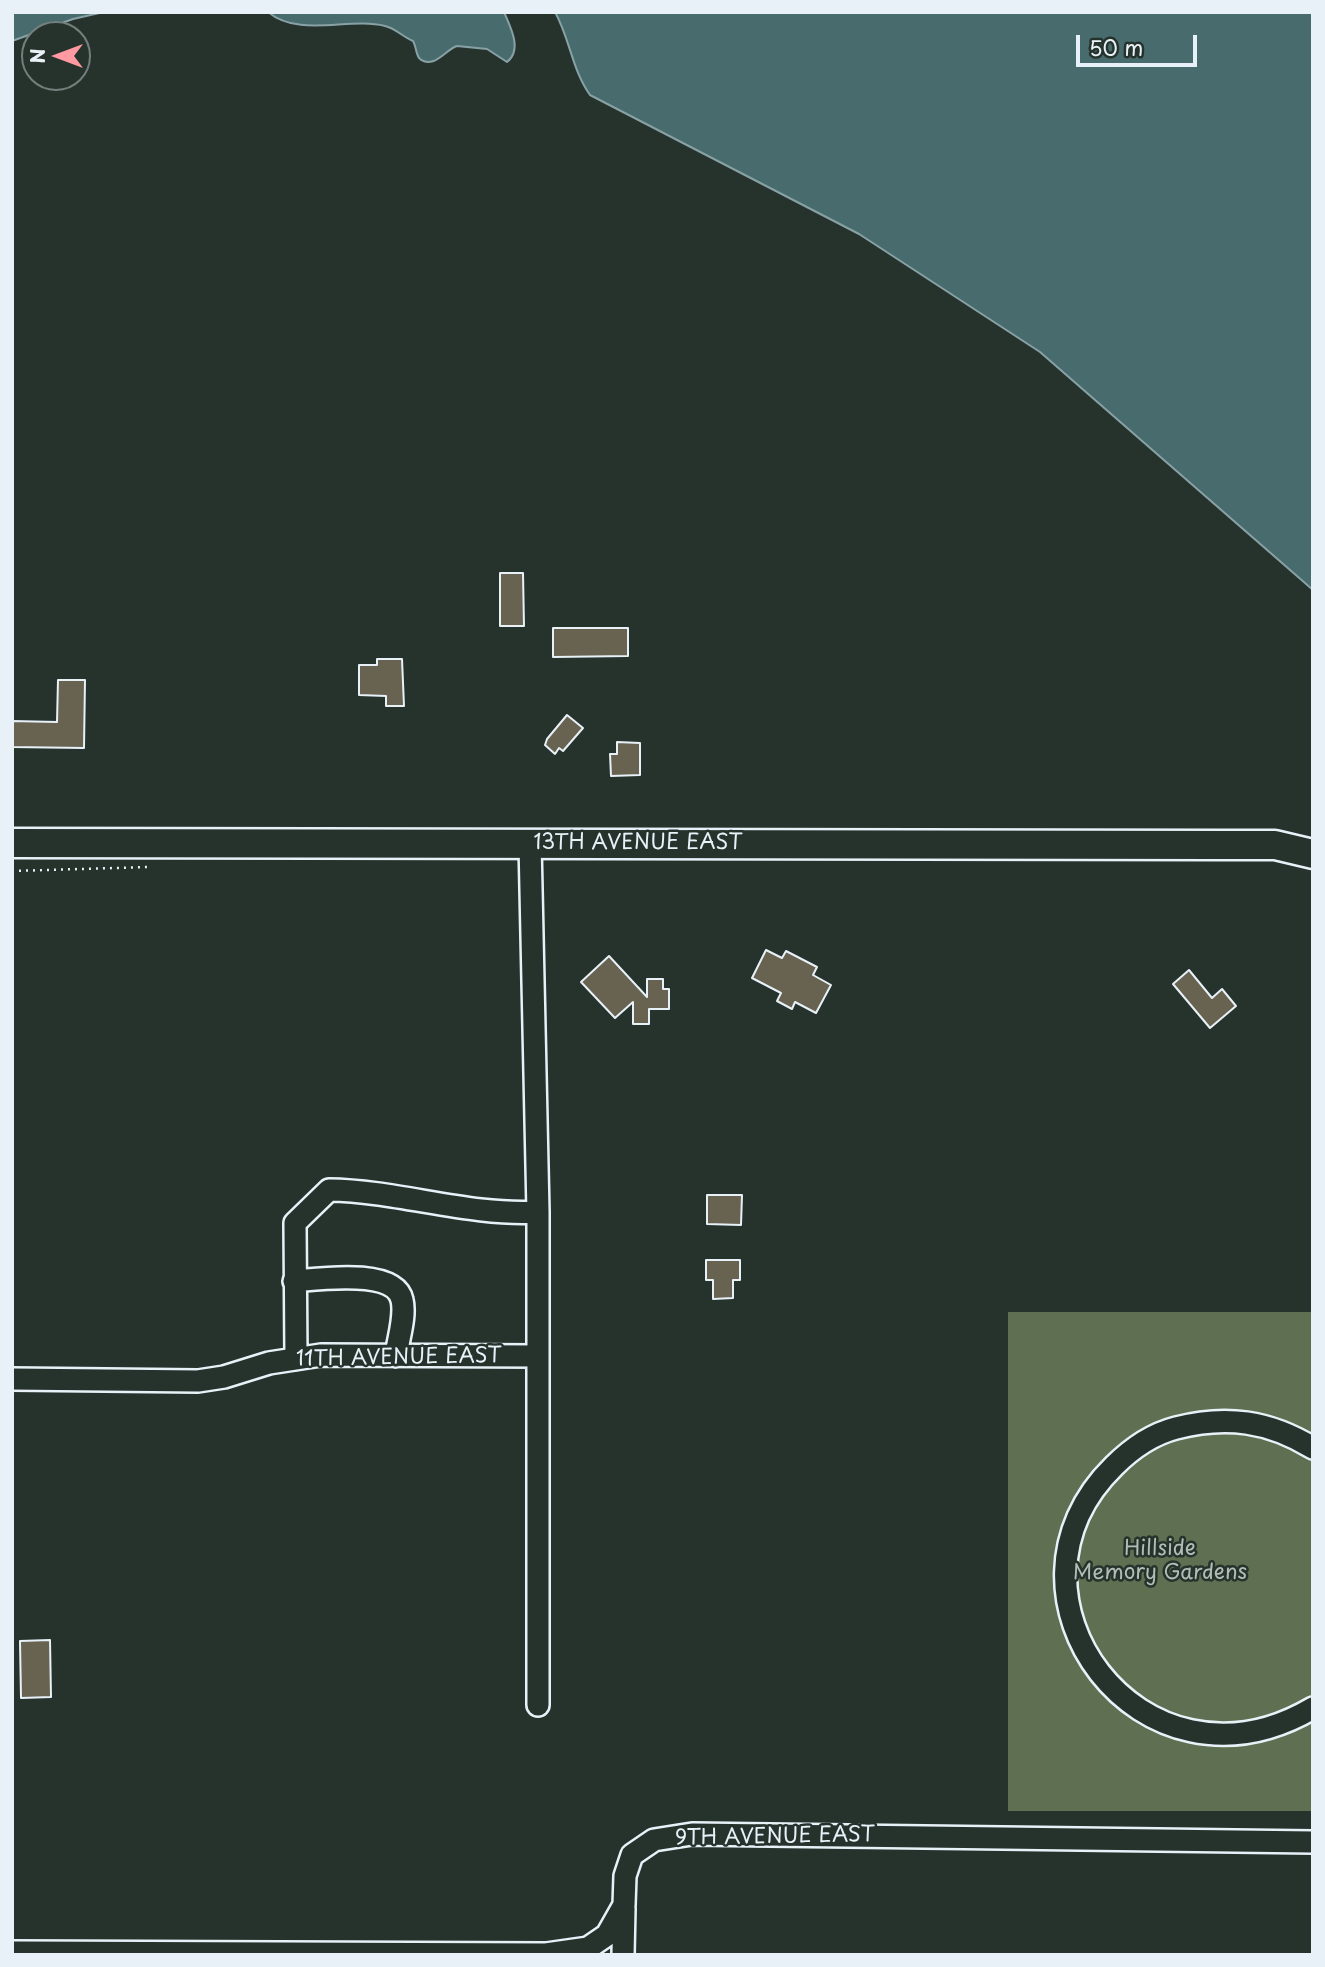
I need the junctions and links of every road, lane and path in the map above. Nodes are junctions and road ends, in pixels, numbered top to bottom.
1 (12, 843) edge
2 (530, 843) junction
3 (1313, 854) edge
4 (538, 1212) junction
5 (294, 1281) junction
6 (396, 1356) junction
7 (536, 1356) junction
8 (296, 1359) junction
9 (12, 1379) edge
10 (1313, 1448) edge
11 (538, 1706) dead end
12 (1313, 1708) edge
13 (1313, 1842) edge
14 (624, 1905) junction
15 (12, 1952) edge
16 (623, 1955) edge

1 - 2 main road, 13TH AVENUE EAST
2 - 3 main road, 13TH AVENUE EAST
2 - 4 street
4 - 5 street
4 - 7 street
5 - 6 street
5 - 8 street
6 - 7 street, 11TH AVENUE EAST
6 - 8 street, 11TH AVENUE EAST
7 - 11 street
8 - 9 street, 11TH AVENUE EAST
10 - 12 street
13 - 14 street, 9TH AVENUE EAST
14 - 15 street, 9TH AVENUE EAST
14 - 16 street

